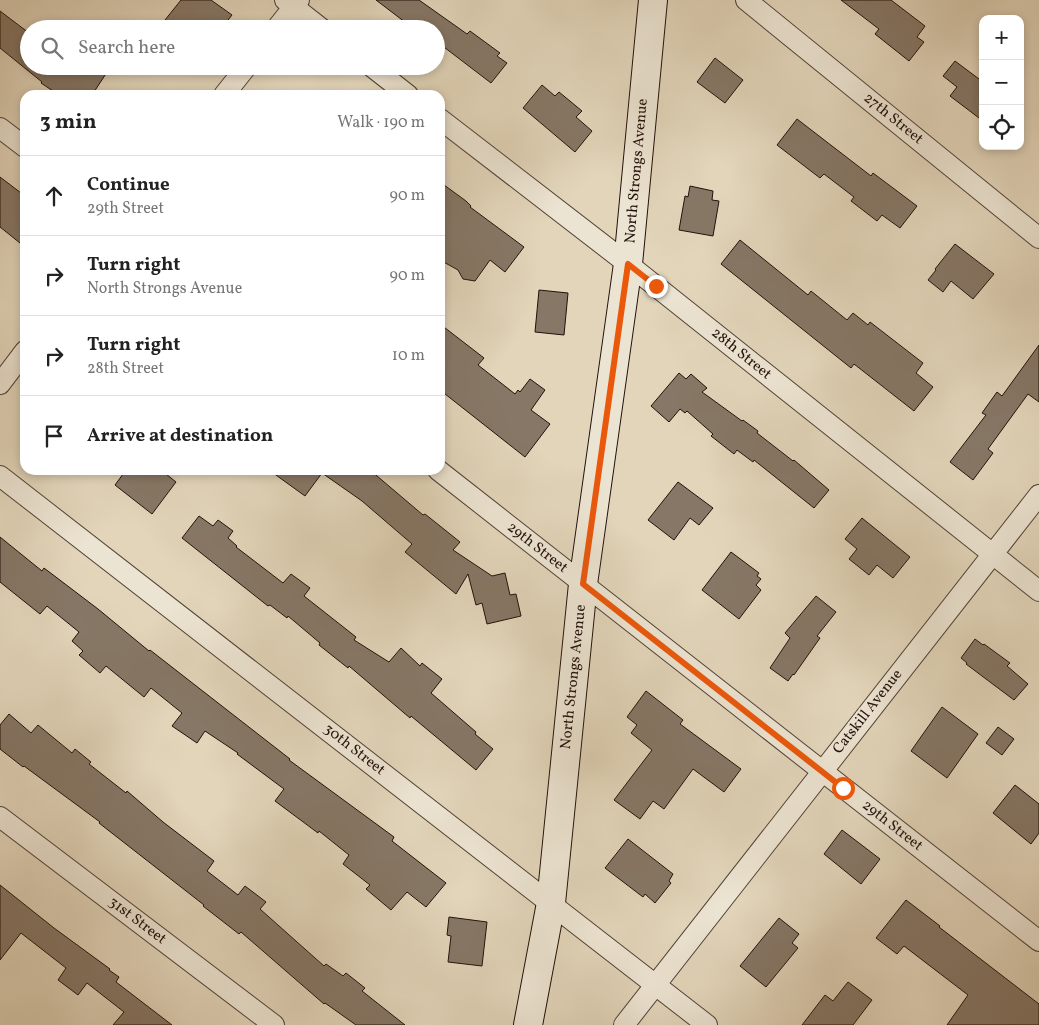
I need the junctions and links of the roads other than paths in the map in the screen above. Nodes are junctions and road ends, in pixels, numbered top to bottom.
1 (653, 0) edge
2 (746, 0) edge
3 (292, 2) edge
4 (281, 20) edge
5 (312, 20) edge
6 (240, 75) edge
7 (382, 75) edge
8 (228, 90) edge
9 (402, 90) edge
10 (445, 123) edge
11 (0, 128) edge
12 (20, 143) edge
13 (1039, 238) edge
14 (628, 264) junction
15 (20, 358) edge
16 (0, 384) edge
17 (444, 475) edge
18 (0, 476) edge
19 (1039, 495) edge
20 (992, 554) junction
21 (583, 584) junction
22 (1039, 591) edge
23 (822, 771) junction
24 (0, 816) edge
25 (551, 903) junction
26 (1039, 941) edge
27 (656, 985) junction
28 (274, 1025) edge
29 (528, 1025) edge
30 (624, 1025) edge
31 (707, 1025) edge

1 - 14 street, North Strongs Avenue
2 - 13 street, 27th Street
3 - 4 street
3 - 5 street
6 - 8 street
7 - 9 street
10 - 14 street, 28th Street
11 - 12 street
14 - 20 street, 28th Street
14 - 21 street, North Strongs Avenue
15 - 16 street
17 - 21 street, 29th Street
18 - 25 street, 30th Street
19 - 20 street, Catskill Avenue
20 - 22 street, 28th Street
20 - 23 street, Catskill Avenue
21 - 23 street, 29th Street
21 - 25 street, North Strongs Avenue
23 - 26 street, 29th Street
23 - 27 street, Catskill Avenue
24 - 28 street, 31st Street
25 - 27 street, 30th Street
25 - 29 street, North Strongs Avenue
27 - 30 street, Catskill Avenue
27 - 31 street, 30th Street

